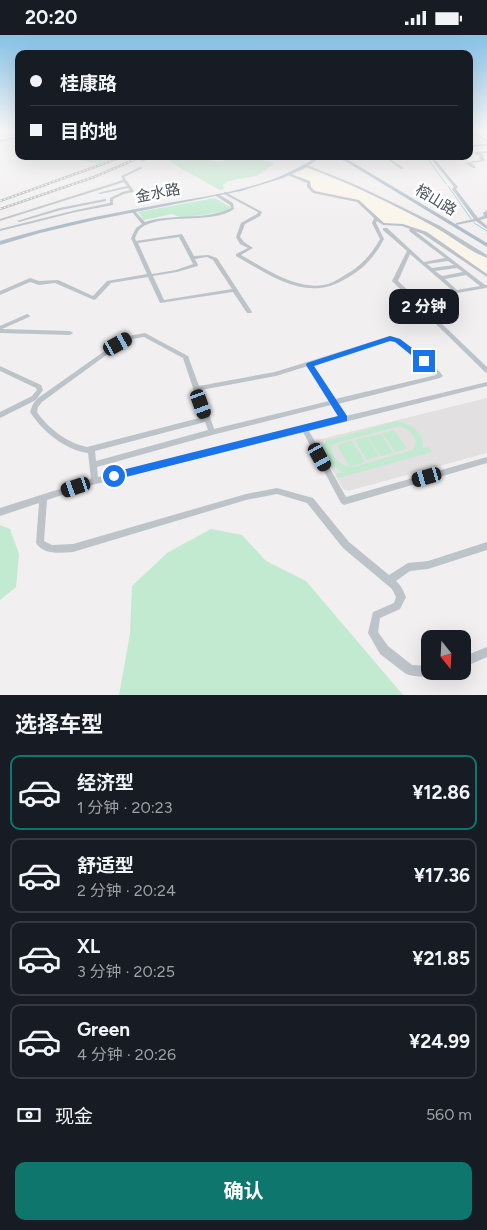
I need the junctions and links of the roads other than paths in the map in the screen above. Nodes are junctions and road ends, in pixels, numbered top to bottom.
1 (310, 161) edge
2 (313, 161) edge
3 (347, 161) edge
4 (354, 161) edge
5 (391, 161) edge
6 (434, 161) edge
7 (479, 161) edge
8 (308, 166) junction
9 (474, 167) dead end
10 (141, 168) dead end
11 (402, 168) dead end
12 (291, 175) junction
13 (124, 181) junction
14 (128, 187) junction
15 (99, 191) junction
16 (225, 193) junction
17 (217, 195) junction
18 (105, 200) junction
19 (44, 201) dead end
20 (50, 204) junction
21 (109, 205) junction
22 (60, 209) junction
23 (114, 211) junction
24 (133, 211) junction
25 (487, 212) edge
26 (376, 219) junction
27 (0, 220) edge
28 (477, 220) junction
29 (143, 223) junction
30 (457, 224) junction
31 (0, 226) edge
32 (406, 226) junction
33 (487, 228) edge
34 (384, 229) dead end
35 (0, 231) edge
36 (0, 241) edge
37 (136, 243) junction
38 (487, 244) edge
39 (408, 251) junction
40 (192, 257) junction
41 (460, 257) junction
42 (487, 257) edge
43 (448, 259) junction
44 (424, 263) junction
45 (458, 266) junction
46 (432, 270) junction
47 (467, 273) junction
48 (150, 275) junction
49 (487, 275) edge
50 (441, 278) junction
51 (485, 286) edge
52 (234, 290) junction
53 (456, 291) junction
54 (0, 293) edge
55 (413, 299) junction
56 (248, 312) dead end
57 (27, 316) dead end
58 (0, 329) edge
59 (70, 333) dead end
60 (310, 365) junction
61 (0, 368) edge
62 (487, 371) edge
63 (487, 384) edge
64 (196, 389) junction
65 (333, 402) junction
66 (0, 415) edge
67 (343, 418) junction
68 (207, 419) junction
69 (304, 428) junction
70 (212, 432) junction
71 (91, 449) junction
72 (487, 460) edge
73 (93, 465) junction
74 (95, 481) junction
75 (43, 498) junction
76 (0, 512) edge
77 (487, 546) edge
78 (388, 581) junction
79 (487, 653) edge
80 (471, 659) edge
81 (421, 670) edge

1 - 23 main road, 金水路
2 - 8 main road, 金水路
3 - 38 main road, 榕山路
4 - 30 main road, 榕山路
5 - 11 street
6 - 28 street
7 - 9 street
8 - 12 main road, 金水路
8 - 42 street
10 - 13 street
12 - 16 main road, 金水路
12 - 26 street
13 - 14 street
13 - 15 street
14 - 15 street
14 - 21 street
15 - 18 street
15 - 20 street
16 - 17 main road, 金水路
16 - 26 street
17 - 24 main road, 金水路
17 - 29 street
18 - 21 street
18 - 22 street
19 - 20 street
20 - 22 street
20 - 27 street
21 - 23 street
21 - 35 street
22 - 31 street
23 - 36 main road, 金水路
24 - 29 street
24 - 36 main road, 金水路
25 - 28 street
26 - 32 street
28 - 30 street
28 - 33 street
29 - 37 street
30 - 38 main road, 榕山路
32 - 41 street
32 - 43 street
34 - 39 street
37 - 40 street
37 - 48 street
39 - 44 street
39 - 55 street
40 - 48 street
40 - 52 street
41 - 43 street
41 - 49 street
43 - 44 street
43 - 45 street
44 - 46 street
45 - 46 street
45 - 47 street
46 - 50 street
47 - 50 street
47 - 51 street
48 - 52 street
48 - 54 street
50 - 53 street
51 - 53 street
52 - 56 street
53 - 55 street
55 - 62 street
57 - 58 street
58 - 59 street
60 - 64 street
60 - 65 street
60 - 65 street
61 - 66 street
63 - 67 street
64 - 68 street
64 - 71 street
65 - 67 street
65 - 70 street
67 - 69 street
68 - 70 street
68 - 71 street
69 - 72 street
69 - 74 street
70 - 73 street
71 - 73 street
73 - 74 street
74 - 75 street
75 - 76 street
75 - 78 street
77 - 78 street
78 - 81 street
79 - 80 street

